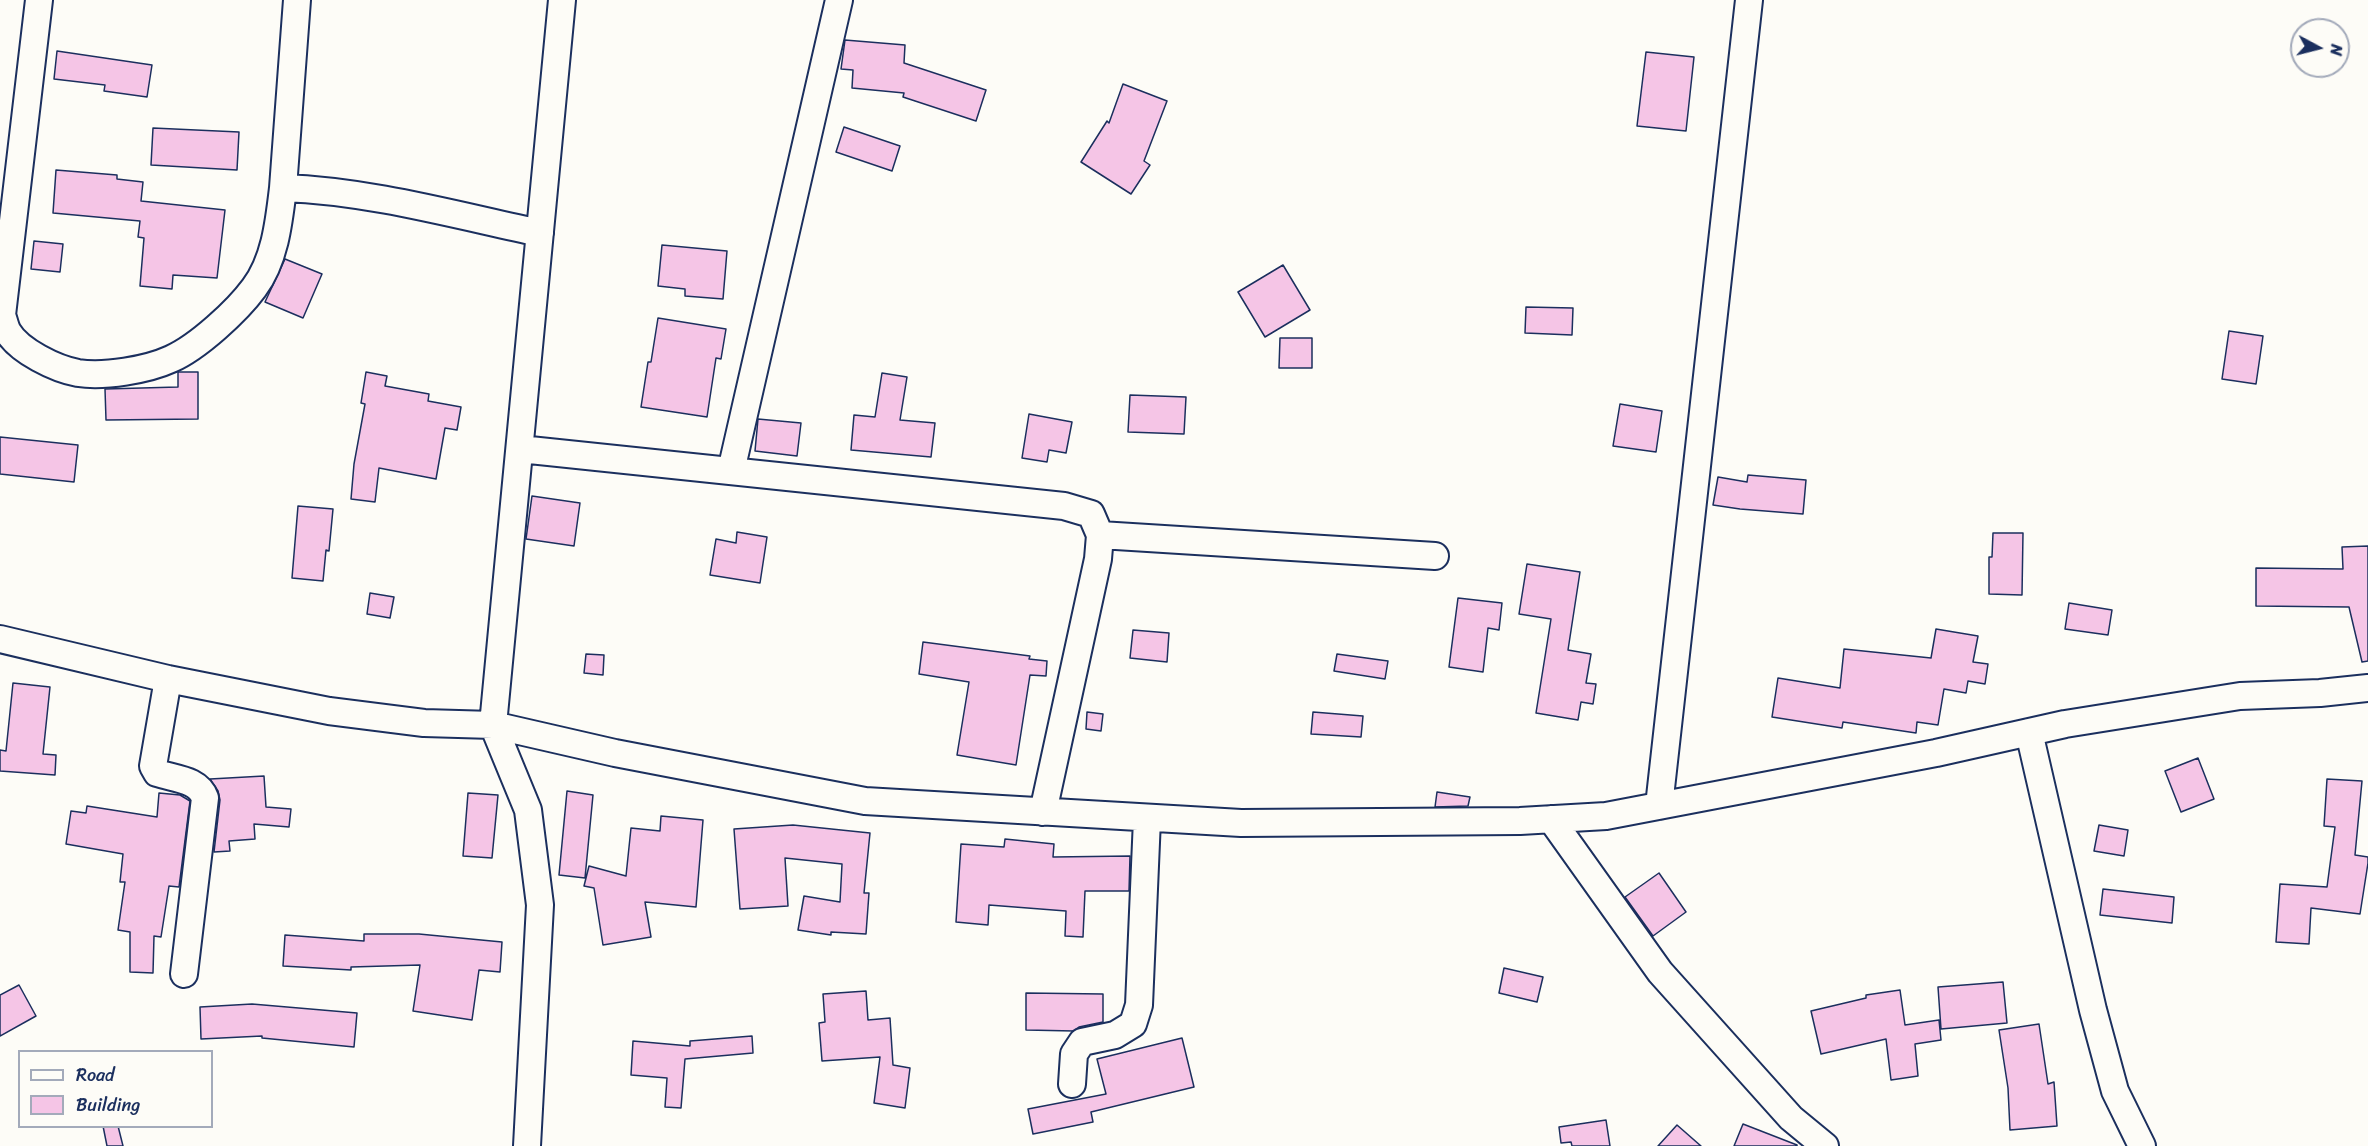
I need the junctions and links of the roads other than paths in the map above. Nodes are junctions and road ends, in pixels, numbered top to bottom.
1 (39, 0) edge
2 (297, 0) edge
3 (562, 0) edge
4 (839, 0) edge
5 (1749, 0) edge
6 (283, 188) junction
7 (540, 233) junction
8 (1, 315) edge
9 (520, 449) junction
10 (730, 471) junction
11 (1100, 534) junction
12 (1435, 556) dead end
13 (0, 639) edge
14 (168, 679) junction
15 (2368, 688) edge
16 (493, 725) junction
17 (2029, 732) junction
18 (1659, 806) junction
19 (1042, 812) junction
20 (1147, 819) junction
21 (1551, 819) junction
22 (184, 974) dead end
23 (1072, 1084) dead end
24 (527, 1146) edge
25 (1826, 1146) edge
26 (2142, 1146) edge

1 - 8 street
2 - 6 street
3 - 7 street
4 - 10 street
5 - 18 street
6 - 7 street
6 - 8 street
7 - 9 street
9 - 10 street
9 - 16 street
10 - 11 street
11 - 12 street
11 - 19 street
13 - 14 street
14 - 16 street
14 - 22 street
15 - 17 street
16 - 19 street
16 - 24 street
17 - 18 street
17 - 26 street
18 - 21 street
19 - 20 street
20 - 21 street
20 - 23 street
21 - 25 street

